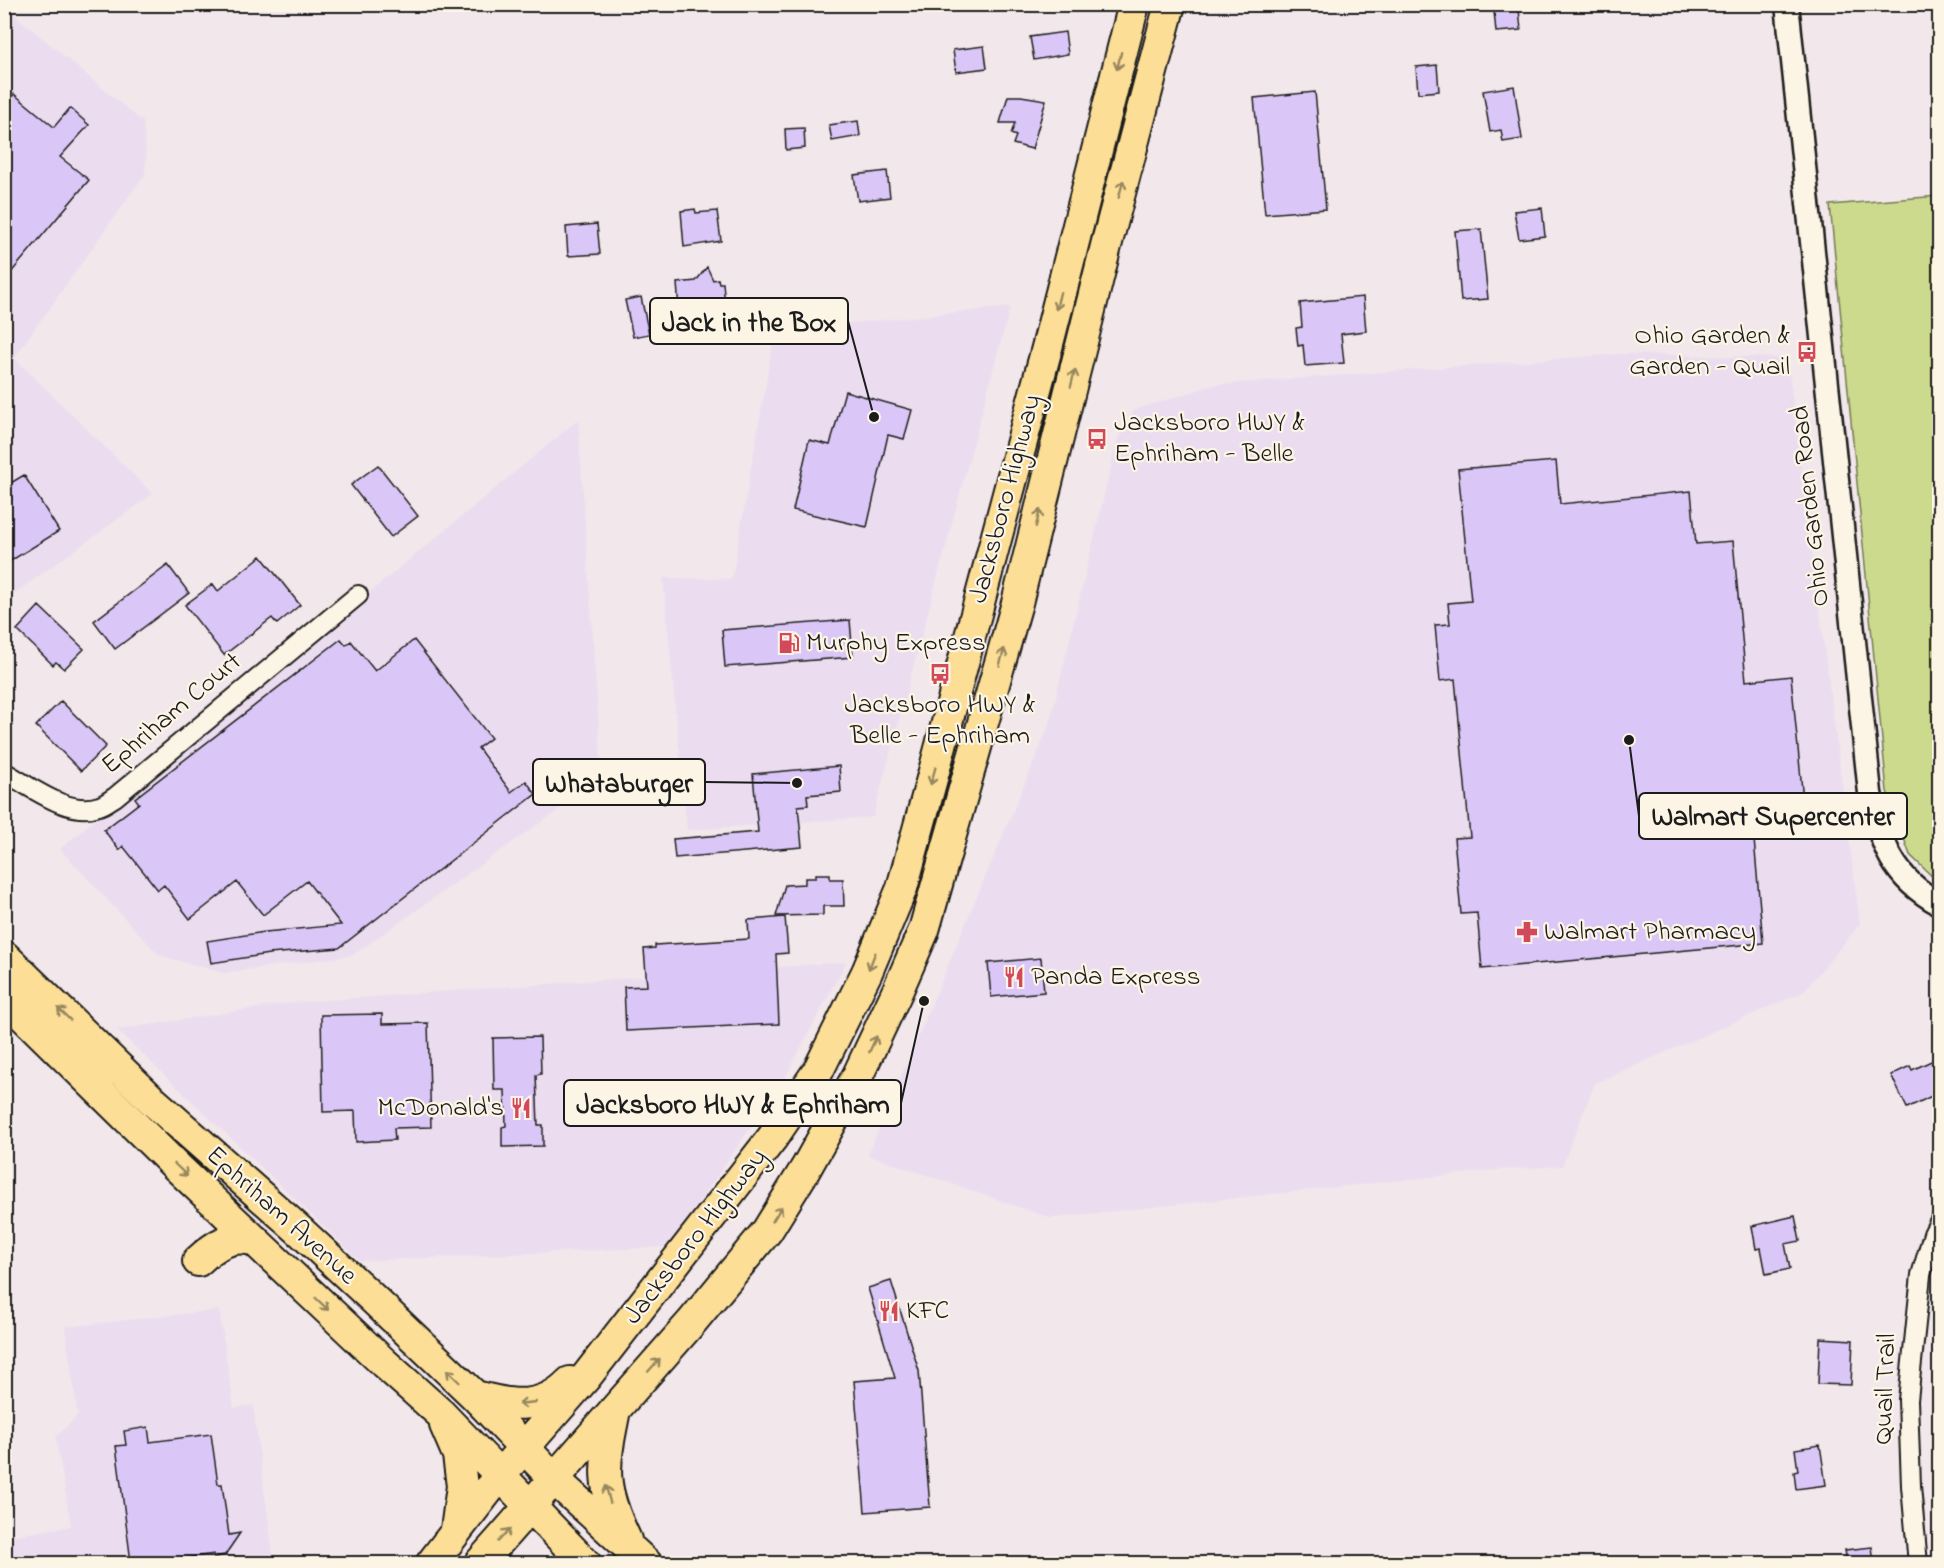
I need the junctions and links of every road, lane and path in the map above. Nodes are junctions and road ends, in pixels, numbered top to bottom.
1 (1134, 4) edge
2 (1170, 4) edge
3 (1787, 4) edge
4 (988, 565) junction
5 (1024, 575) junction
6 (358, 595) dead end
7 (4, 772) edge
8 (1940, 904) edge
9 (4, 956) edge
10 (15, 1006) edge
11 (773, 1137) junction
12 (201, 1143) junction
13 (806, 1168) junction
14 (1940, 1220) edge
15 (256, 1241) junction
16 (198, 1261) dead end
17 (635, 1315) junction
18 (475, 1396) junction
19 (615, 1409) junction
20 (441, 1414) junction
21 (524, 1446) junction
22 (499, 1476) junction
23 (554, 1479) junction
24 (530, 1507) junction
25 (456, 1533) junction
26 (639, 1556) edge
27 (431, 1563) edge
28 (479, 1563) edge
29 (586, 1563) edge
30 (1918, 1563) edge

1 -> 4 main road, Jacksboro Highway
5 -> 2 main road, Jacksboro Highway
3 - 8 street, Ohio Garden Road
4 - 5 main road
4 -> 11 main road, Jacksboro Highway
13 -> 5 main road, Jacksboro Highway
6 - 7 street, Ephriham Court
12 -> 9 main road, Ephriham Avenue
10 - 12 main road
10 -> 15 main road, Ephriham Avenue
11 - 13 main road
11 - 17 main road, Jacksboro Highway
18 -> 12 main road, Ephriham Avenue
19 -> 13 main road, Jacksboro Highway
14 - 30 street, Quail Trail
15 - 16 main road
15 -> 20 main road, Ephriham Avenue
17 -> 18 main road
17 - 21 main road, Jacksboro Highway
18 - 21 main road, Ephriham Avenue
19 - 23 main road, Jacksboro Highway
26 -> 19 main road
20 - 22 main road, Ephriham Avenue
20 - 25 main road
21 - 22 main road, Jacksboro Highway
21 - 23 main road, Ephriham Avenue
22 - 24 main road, Ephriham Avenue
22 - 25 main road, Jacksboro Highway
23 - 24 main road, Jacksboro Highway
23 - 26 main road, Ephriham Avenue
28 -> 24 main road, Jacksboro Highway
24 - 29 main road, Ephriham Avenue
25 - 27 main road, Jacksboro Highway

